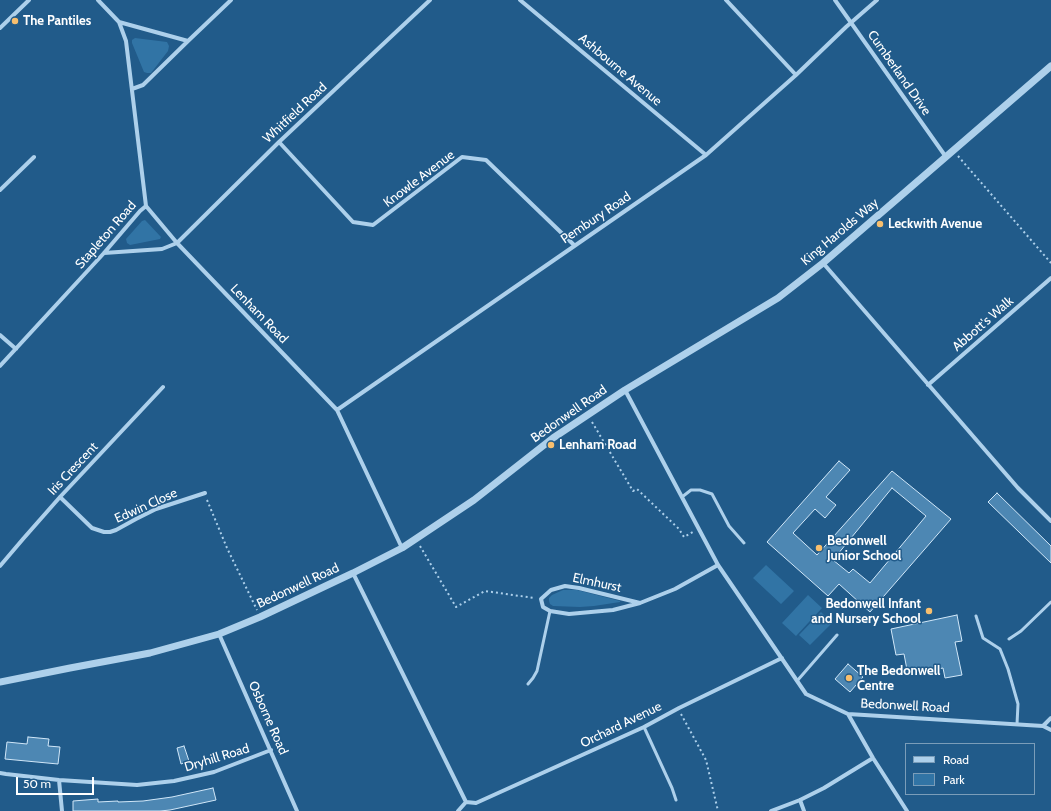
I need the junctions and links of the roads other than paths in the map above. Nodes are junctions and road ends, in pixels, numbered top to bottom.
1 (29, 0) edge
2 (98, 0) edge
3 (230, 0) edge
4 (430, 0) edge
5 (520, 0) edge
6 (726, 0) edge
7 (835, 0) edge
8 (878, 0) edge
9 (119, 22) junction
10 (851, 23) junction
11 (0, 28) edge
12 (188, 41) junction
13 (1051, 66) edge
14 (796, 75) junction
15 (132, 88) junction
16 (279, 142) junction
17 (706, 155) junction
18 (34, 156) dead end
19 (946, 157) junction
20 (0, 190) edge
21 (146, 206) junction
22 (177, 243) junction
23 (574, 245) junction
24 (104, 254) junction
25 (823, 263) junction
26 (1051, 278) edge
27 (0, 335) edge
28 (16, 349) junction
29 (0, 366) edge
30 (928, 385) junction
31 (163, 387) dead end
32 (625, 390) junction
33 (337, 410) junction
34 (205, 493) road end
35 (60, 497) junction
36 (682, 497) junction
37 (1051, 520) edge
38 (744, 543) dead end
39 (402, 548) junction
40 (718, 565) junction
41 (0, 566) edge
42 (352, 573) junction
43 (1051, 602) edge
44 (640, 603) junction
45 (550, 611) junction
46 (976, 616) dead end
47 (219, 634) junction
48 (837, 635) dead end
49 (1009, 639) dead end
50 (782, 658) junction
51 (797, 681) junction
52 (0, 682) edge
53 (528, 684) dead end
54 (848, 714) junction
55 (1051, 718) edge
56 (1017, 724) junction
57 (1043, 726) junction
58 (644, 727) junction
59 (1051, 730) edge
60 (271, 750) junction
61 (873, 758) junction
62 (0, 773) edge
63 (59, 780) junction
64 (676, 800) dead end
65 (800, 800) junction
66 (466, 802) junction
67 (62, 811) edge
68 (297, 811) edge
69 (458, 811) edge
70 (771, 811) edge
71 (804, 811) edge
72 (907, 811) edge

1 - 11 street
2 - 9 street, Stapleton Road
3 - 12 street
4 - 16 street, Whitfield Road
5 - 17 street, Ashbourne Avenue
6 - 14 street
7 - 10 street, Cumberland Drive
8 - 10 street, Pembury Road
9 - 12 street
9 - 15 street, Stapleton Road
10 - 14 street, Pembury Road
10 - 19 street, Cumberland Drive
12 - 15 street
13 - 19 street, King Harolds Way
14 - 17 street, Pembury Road
15 - 21 street, Stapleton Road
16 - 22 street, Whitfield Road
16 - 23 street, Knowle Avenue
17 - 23 street, Pembury Road
18 - 20 street
19 - 25 street, King Harolds Way
21 - 22 street, Lenham Road
21 - 24 street, Stapleton Road
22 - 24 street
22 - 33 street, Lenham Road
23 - 33 street, Pembury Road
24 - 28 street, Stapleton Road
25 - 30 street
25 - 32 street, King Harolds Way
26 - 30 street, Abbott's Walk
27 - 28 street
28 - 29 street, Stapleton Road
30 - 37 street
31 - 35 street, Iris Crescent
32 - 36 street, Bedonwell Road
32 - 39 street, Bedonwell Road
33 - 39 street, Lenham Road
34 - 35 street, Edwin Close
35 - 41 street, Iris Crescent
36 - 38 lane
36 - 40 street, Bedonwell Road
39 - 42 street, Bedonwell Road
40 - 44 street, Elmhurst
40 - 50 street, Bedonwell Road
42 - 47 street, Bedonwell Road
42 - 66 street
43 - 49 lane
44 - 45 street, Elmhurst
44 - 45 street, Elmhurst
45 - 53 lane
46 - 56 lane
47 - 52 street, Bedonwell Road
47 - 60 street, Osborne Road
48 - 51 lane
50 - 51 street, Bedonwell Road
50 - 58 street, Orchard Avenue
51 - 54 street, Bedonwell Road
54 - 56 street, Bedonwell Road
54 - 61 street
55 - 57 street
56 - 57 street, Bedonwell Road
57 - 59 street, Bedonwell Road
58 - 64 lane
58 - 66 street, Orchard Avenue
60 - 63 street, Dryhill Road
60 - 68 street, Osborne Road
61 - 65 street
61 - 72 street
62 - 63 street, Dryhill Road
63 - 67 street
65 - 70 street
65 - 71 street
66 - 69 street

